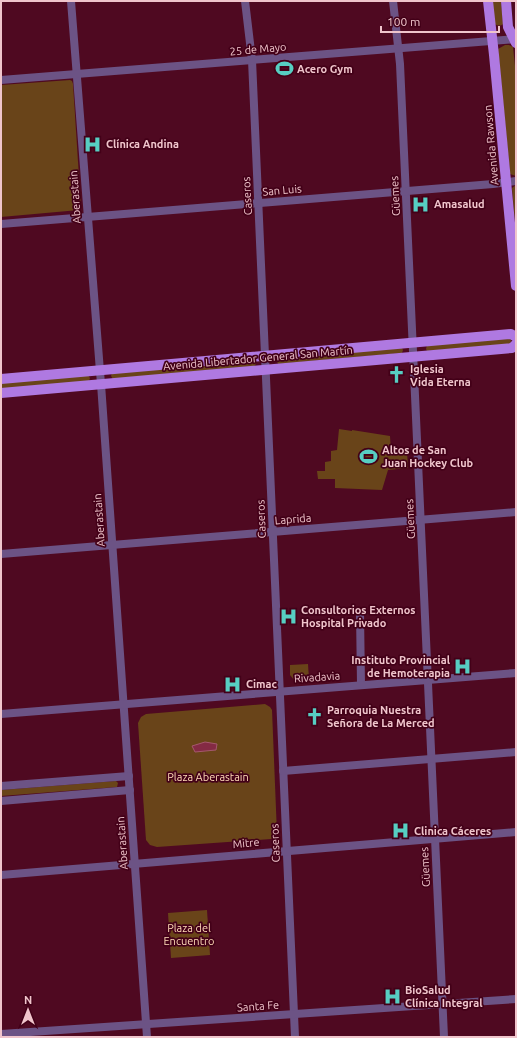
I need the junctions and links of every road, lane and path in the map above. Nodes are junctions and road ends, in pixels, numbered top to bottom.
1 (72, 1) edge
2 (245, 1) edge
3 (393, 1) edge
4 (488, 1) edge
5 (506, 1) edge
6 (515, 40) edge
7 (492, 41) junction
8 (398, 48) junction
9 (252, 60) junction
10 (77, 74) junction
11 (1, 80) edge
12 (511, 181) edge
13 (406, 191) junction
14 (259, 203) junction
15 (88, 217) junction
16 (1, 224) edge
17 (516, 286) edge
18 (516, 337) edge
19 (412, 342) junction
20 (516, 344) edge
21 (266, 355) junction
22 (413, 356) junction
23 (100, 370) junction
24 (266, 370) junction
25 (1, 378) edge
26 (101, 384) junction
27 (1, 393) edge
28 (516, 512) edge
29 (421, 519) junction
30 (273, 532) junction
31 (112, 545) junction
32 (1, 554) edge
33 (360, 612) dead end
34 (516, 673) edge
35 (428, 679) junction
36 (361, 685) junction
37 (280, 691) junction
38 (124, 704) junction
39 (1, 714) edge
40 (516, 752) edge
41 (431, 759) junction
42 (283, 771) junction
43 (128, 776) junction
44 (1, 786) edge
45 (130, 790) junction
46 (1, 801) edge
47 (516, 832) edge
48 (435, 839) junction
49 (287, 851) junction
50 (135, 864) junction
51 (1, 874) edge
52 (516, 999) edge
53 (442, 1004) junction
54 (294, 1014) junction
55 (146, 1024) junction
56 (1, 1034) edge
57 (147, 1037) edge
58 (295, 1037) edge
59 (444, 1037) edge

1 - 10 street, Aberastain
2 - 9 street, Caseros
3 - 8 street, Güemes
4 - 7 main road, Avenida Rawson
5 - 6 main road
6 - 7 street, 25 de Mayo
7 - 8 street, 25 de Mayo
7 - 12 main road, Avenida Rawson
8 - 9 street, 25 de Mayo
8 - 13 street, Güemes
9 - 10 street, 25 de Mayo
9 - 14 street, Caseros
10 - 11 street, 25 de Mayo
10 - 15 street, Aberastain
12 - 13 street, San Luis
12 - 17 main road, Avenida Rawson
13 - 14 street, San Luis
13 - 19 street, Güemes
14 - 15 street, San Luis
14 - 21 street, Caseros
15 - 16 street, San Luis
15 - 23 street, Aberastain
18 - 19 main road, Avenida Libertador General San Martín
19 - 21 main road, Avenida Libertador General San Martín
19 - 22 street, Güemes
20 - 22 main road, Avenida Libertador General San Martín
21 - 23 main road, Avenida Libertador General San Martín
21 - 24 street, Caseros
22 - 24 main road, Avenida Libertador General San Martín
22 - 29 street, Güemes
23 - 25 main road, Avenida Libertador General San Martín
23 - 26 street, Aberastain
24 - 26 main road, Avenida Libertador General San Martín
24 - 30 street, Caseros
26 - 27 main road, Avenida Libertador General San Martín
26 - 31 street, Aberastain
28 - 29 street, Laprida
29 - 30 street, Laprida
29 - 35 street, Güemes
30 - 31 street, Laprida
30 - 37 street, Caseros
31 - 32 street, Laprida
31 - 38 street, Aberastain
33 - 36 street
34 - 35 street, Rivadavia
35 - 36 street, Rivadavia
35 - 41 street, Güemes
36 - 37 street, Rivadavia
37 - 38 street, Rivadavia
37 - 42 street, Caseros
38 - 39 street, Rivadavia
38 - 43 street, Aberastain
40 - 41 street
41 - 42 street
41 - 48 street, Güemes
42 - 49 street, Caseros
43 - 44 street
43 - 45 street, Aberastain
45 - 46 street
45 - 50 street, Aberastain
47 - 48 street, Mitre
48 - 49 street, Mitre
48 - 53 street, Güemes
49 - 50 street, Mitre
49 - 54 street, Caseros
50 - 51 street, Mitre
50 - 55 street, Aberastain
52 - 53 street, Santa Fe
53 - 54 street, Santa Fe
53 - 59 street, Güemes
54 - 55 street, Santa Fe
54 - 58 street, Caseros
55 - 56 street, Santa Fe
55 - 57 street, Aberastain

